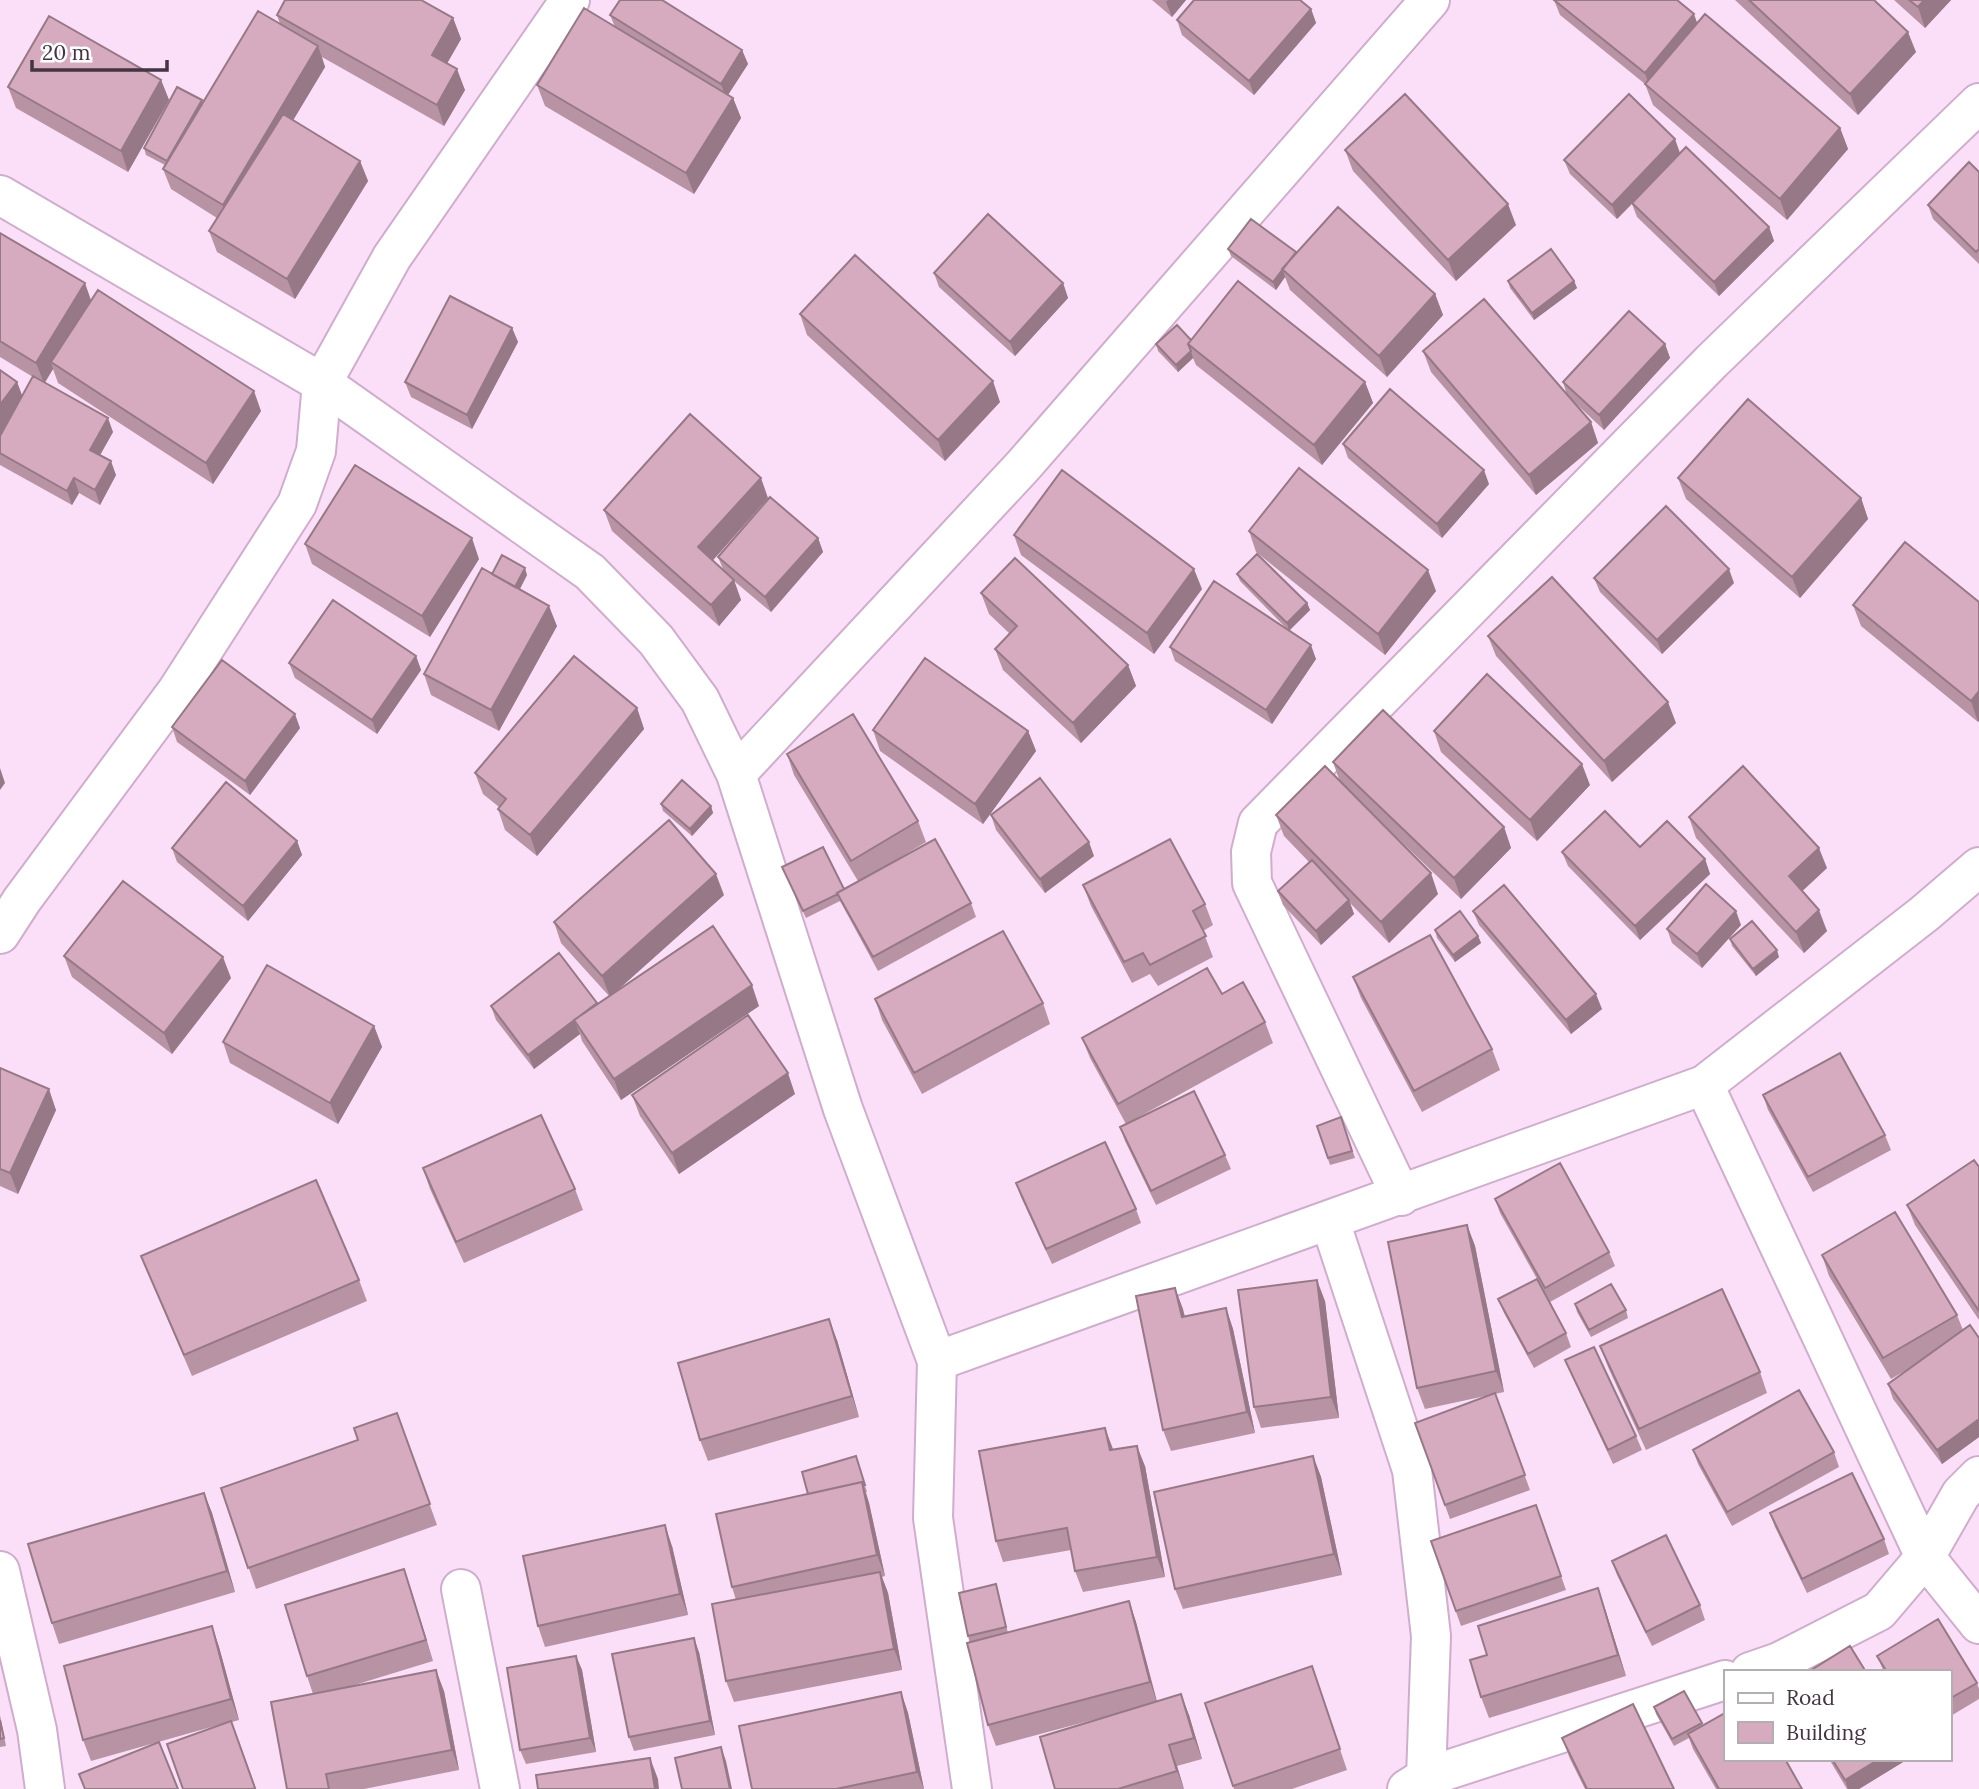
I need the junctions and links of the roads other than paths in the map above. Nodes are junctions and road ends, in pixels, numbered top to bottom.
1 (570, 0) edge
2 (1430, 0) edge
3 (1979, 103) edge
4 (0, 195) edge
5 (322, 383) junction
6 (736, 774) junction
7 (1979, 867) edge
8 (0, 934) edge
9 (1704, 1085) junction
10 (1401, 1196) junction
11 (1330, 1221) junction
12 (937, 1361) junction
13 (1979, 1476) edge
14 (1925, 1557) junction
15 (0, 1571) edge
16 (461, 1589) dead end
17 (1979, 1624) edge
18 (1756, 1670) edge
19 (1724, 1680) edge
20 (38, 1784) edge
21 (1421, 1785) edge
22 (500, 1789) edge
23 (972, 1789) edge

1 - 5 street
2 - 6 street
3 - 10 street
4 - 5 street
5 - 6 street
5 - 8 street
6 - 12 street
7 - 9 street
9 - 10 street
9 - 14 street
10 - 11 street
11 - 12 street
11 - 21 street
12 - 23 street
13 - 14 street
14 - 17 street
14 - 18 street
15 - 20 street
16 - 22 street
19 - 21 street

